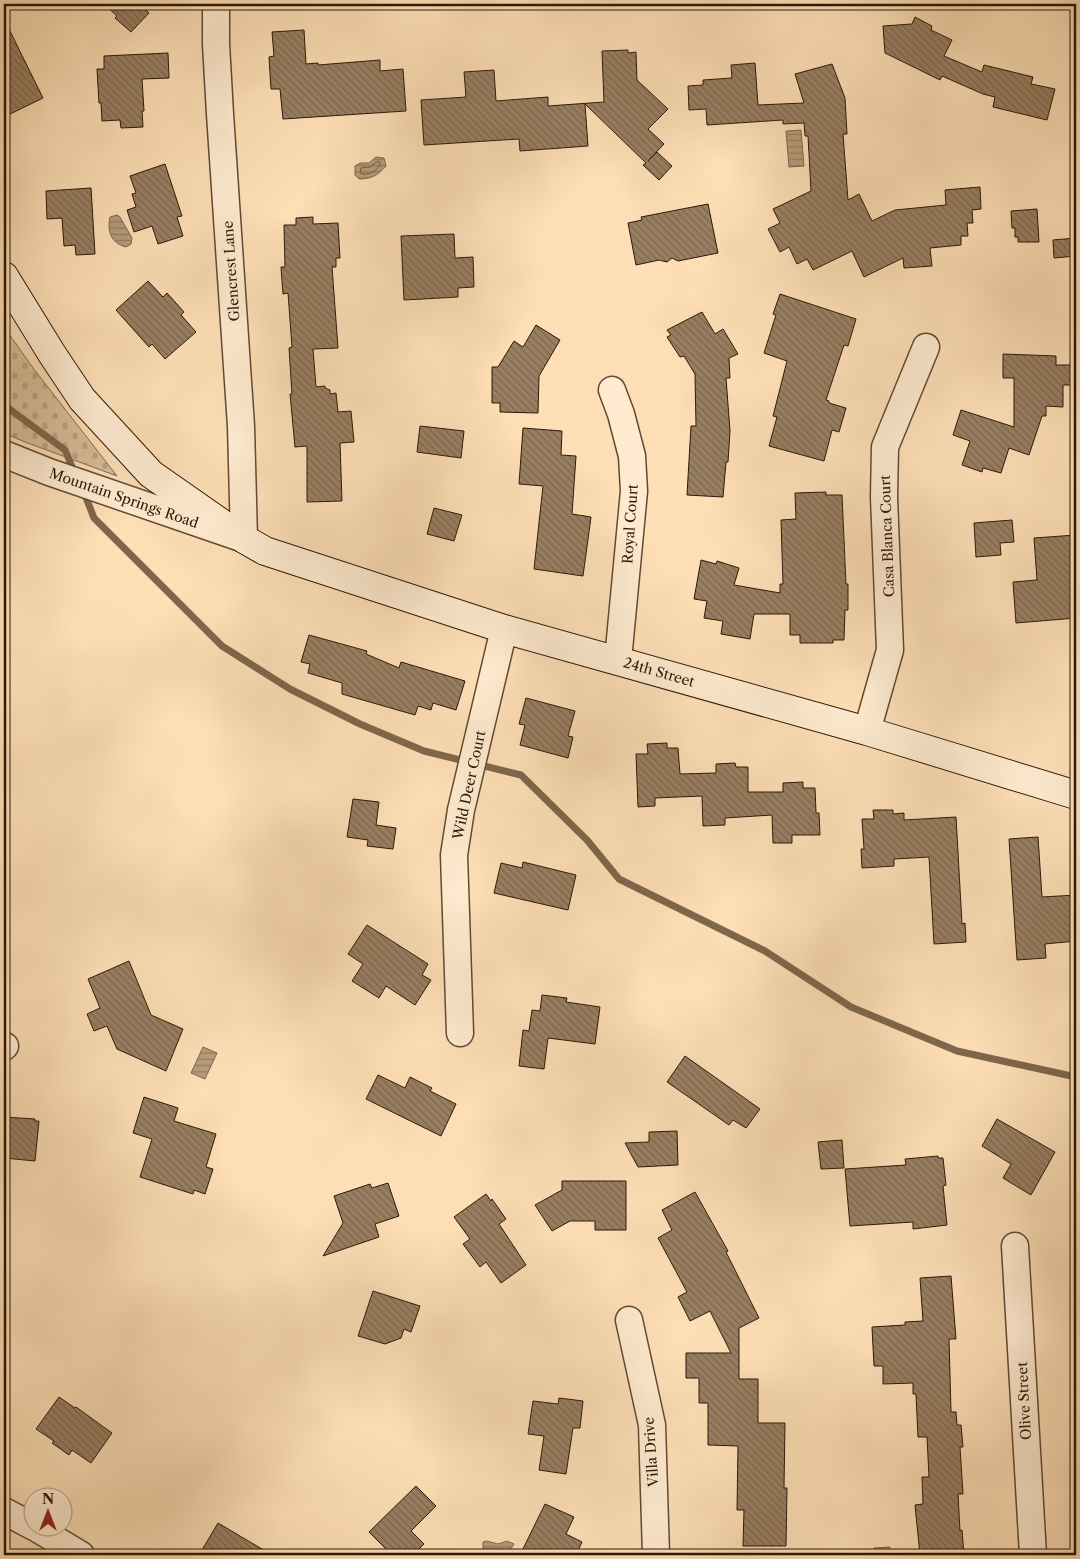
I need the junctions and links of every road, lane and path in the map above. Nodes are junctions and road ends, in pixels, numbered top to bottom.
1 (216, 4) edge
2 (4, 276) edge
3 (926, 347) dead end
4 (612, 390) dead end
5 (4, 454) edge
6 (244, 539) junction
7 (504, 629) junction
8 (618, 660) junction
9 (867, 731) junction
10 (1076, 795) edge
11 (460, 1033) dead end
12 (1015, 1246) dead end
13 (629, 1320) dead end
14 (4, 1511) edge
15 (22, 1520) edge
16 (50, 1536) edge
17 (81, 1555) edge
18 (656, 1555) edge
19 (1033, 1555) edge

1 - 6 street, Glencrest Lane
2 - 6 main road, 24th Street
3 - 9 street, Casa Blanca Court
4 - 8 street, Royal Court
5 - 6 street, Mountain Springs Road
6 - 7 main road, 24th Street
7 - 8 main road, 24th Street
7 - 11 street, Wild Deer Court
8 - 9 main road, 24th Street
9 - 10 main road, 24th Street
12 - 19 street, Olive Street
13 - 18 street, Villa Drive
14 - 15 street
16 - 17 street

